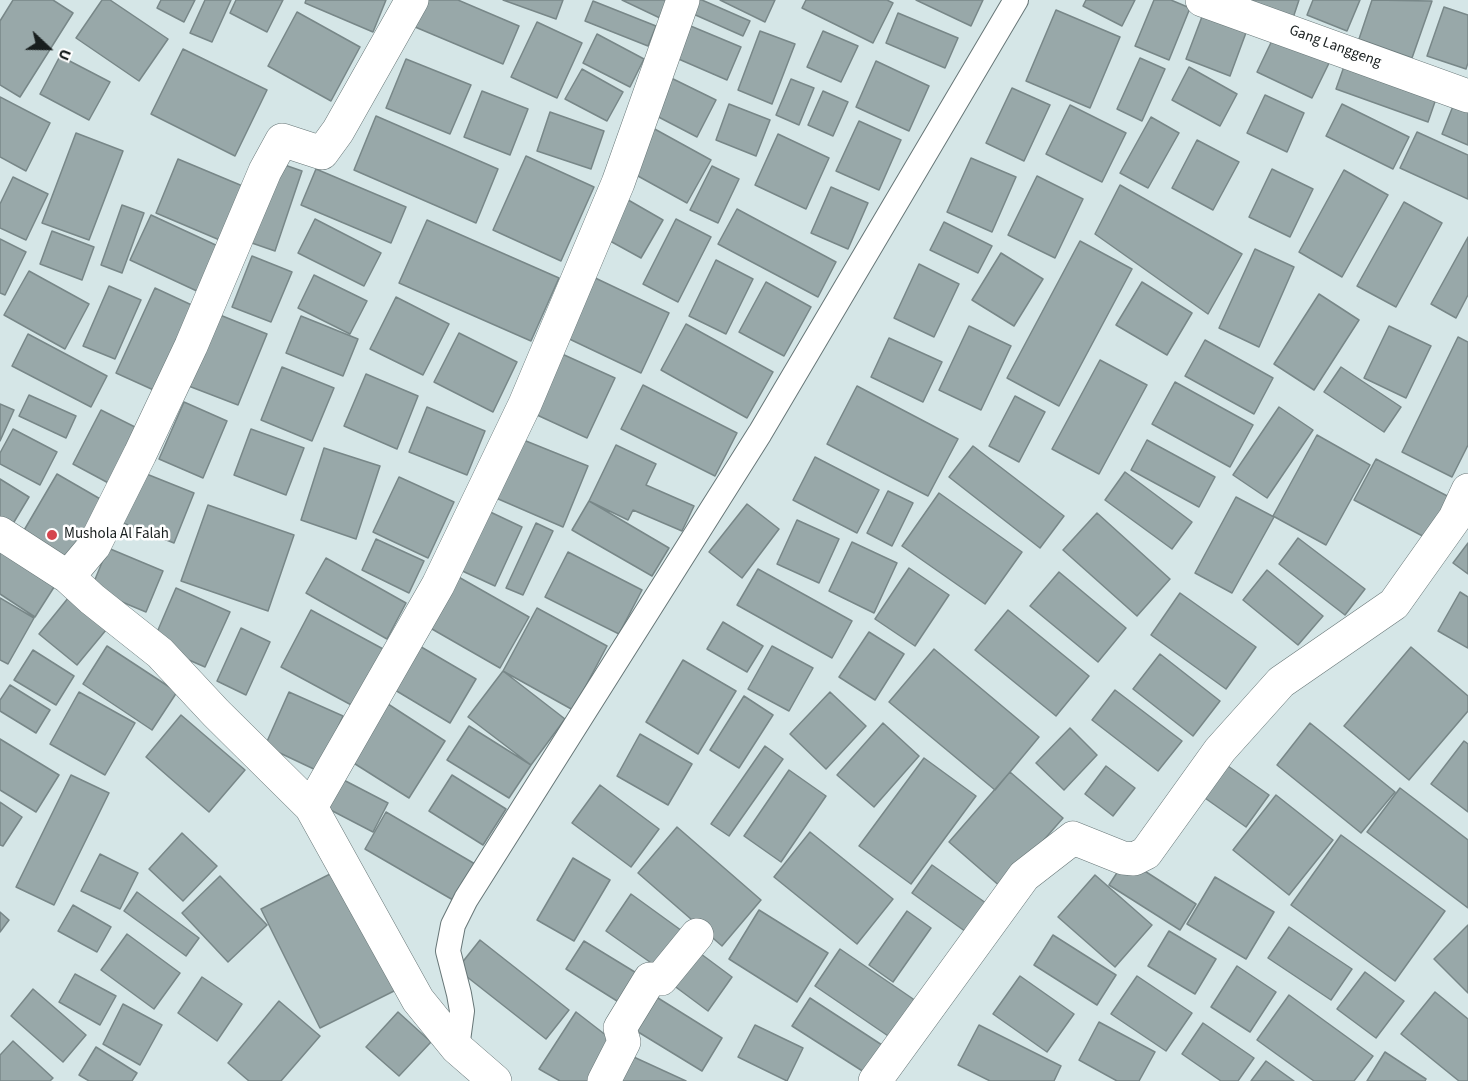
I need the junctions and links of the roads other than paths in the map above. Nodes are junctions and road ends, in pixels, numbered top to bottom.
1 (412, 0) edge
2 (683, 0) edge
3 (1016, 0) edge
4 (1202, 0) edge
5 (1468, 96) edge
6 (1468, 490) edge
7 (0, 533) edge
8 (68, 577) junction
9 (311, 807) junction
10 (697, 934) dead end
11 (457, 1048) junction
12 (495, 1081) edge
13 (604, 1081) edge
14 (875, 1081) edge

1 - 8 street
2 - 9 street
3 - 11 lane
4 - 5 street, Gang Langgeng
6 - 14 street
7 - 8 street
8 - 9 street
9 - 11 street
10 - 13 street
11 - 12 street

